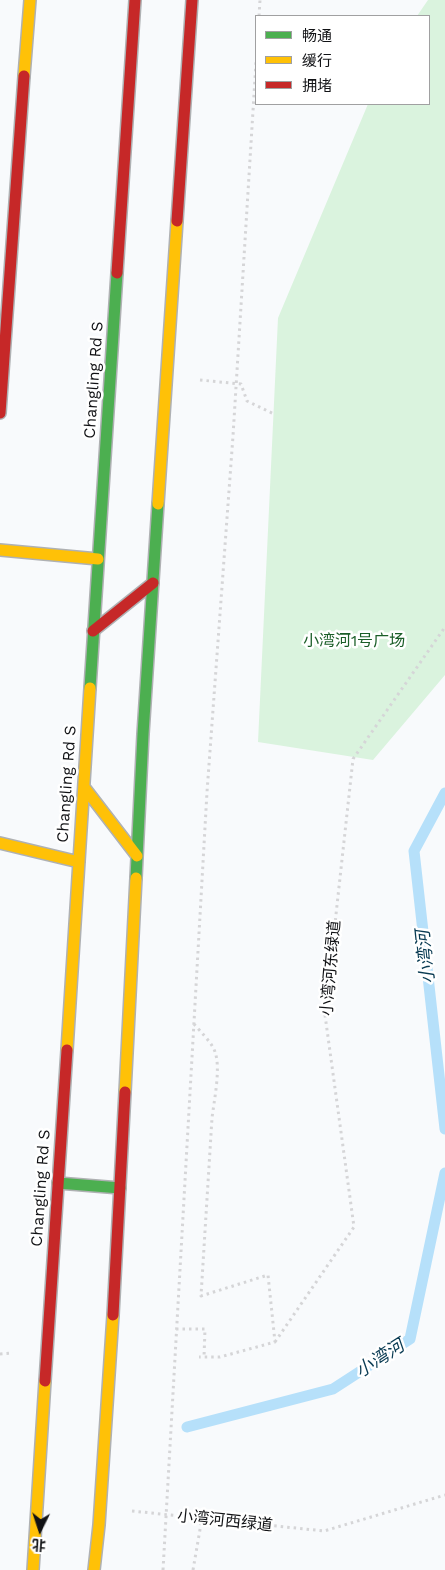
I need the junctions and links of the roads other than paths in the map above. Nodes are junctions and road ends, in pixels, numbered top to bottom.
1 (30, 0) edge
2 (134, 0) edge
3 (192, 0) edge
4 (0, 413) edge
5 (0, 550) edge
6 (98, 559) junction
7 (153, 583) junction
8 (93, 631) junction
9 (84, 787) junction
10 (0, 843) edge
11 (137, 856) junction
12 (79, 862) junction
13 (58, 1183) junction
14 (120, 1188) junction
15 (33, 1570) edge
16 (94, 1570) edge

1 - 4 main road
2 - 6 main road, Changling Rd S
3 - 7 main road
5 - 6 main road
6 - 8 main road, Changling Rd S
7 - 8 main road
7 - 11 main road
8 - 9 main road, Changling Rd S
9 - 11 main road
9 - 12 main road, Changling Rd S
10 - 12 main road
11 - 14 main road
12 - 13 main road, Changling Rd S
13 - 14 main road
13 - 15 main road, Changling Rd S
14 - 16 main road

